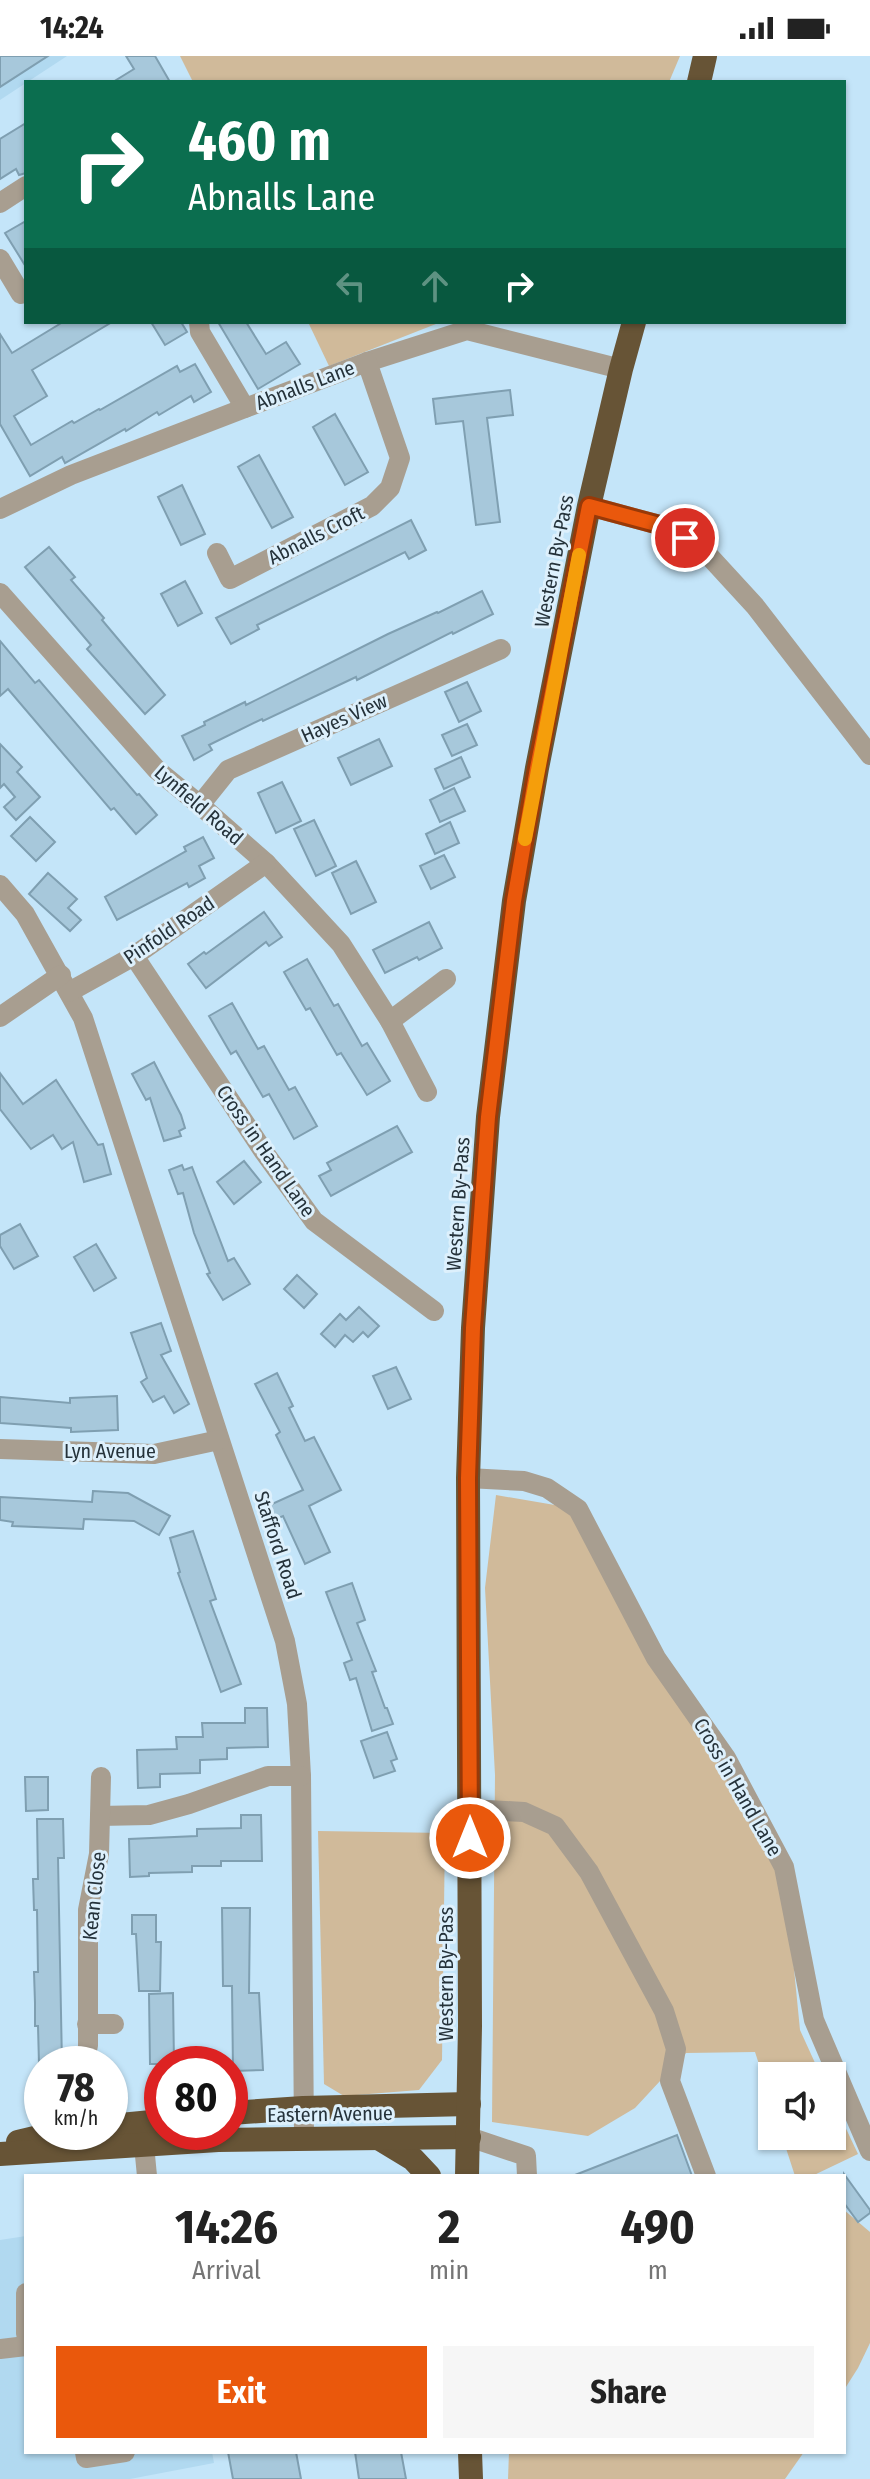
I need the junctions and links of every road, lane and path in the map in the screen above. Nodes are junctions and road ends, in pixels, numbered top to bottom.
1 (705, 56) edge
2 (699, 80) edge
3 (24, 187) edge
4 (0, 203) edge
5 (0, 259) edge
6 (21, 294) dead end
7 (199, 324) edge
8 (633, 324) edge
9 (367, 362) junction
10 (621, 369) junction
11 (245, 408) junction
12 (589, 506) junction
13 (0, 509) edge
14 (217, 553) dead end
15 (0, 593) edge
16 (501, 649) dead end
17 (870, 755) edge
18 (200, 805) junction
19 (266, 863) junction
20 (0, 885) edge
21 (134, 956) junction
22 (446, 979) dead end
23 (65, 983) junction
24 (0, 1017) edge
25 (390, 1021) junction
26 (427, 1092) dead end
27 (434, 1311) dead end
28 (219, 1440) junction
29 (0, 1449) edge
30 (468, 1478) junction
31 (301, 1776) junction
32 (101, 1777) dead end
33 (470, 1809) junction
34 (100, 1816) junction
35 (87, 2024) junction
36 (114, 2024) dead end
37 (88, 2046) dead end
38 (469, 2104) junction
39 (303, 2108) junction
40 (248, 2112) edge
41 (304, 2137) junction
42 (375, 2137) junction
43 (469, 2137) junction
44 (248, 2140) edge
45 (24, 2141) edge
46 (144, 2145) edge
47 (0, 2147) edge
48 (144, 2150) edge
49 (870, 2151) edge
50 (0, 2154) edge
51 (147, 2174) edge
52 (427, 2174) edge
53 (467, 2174) edge
54 (527, 2174) edge
55 (705, 2174) edge
56 (24, 2346) edge
57 (0, 2349) edge
58 (85, 2454) edge
59 (112, 2454) edge
60 (470, 2454) edge
61 (471, 2479) edge

1 - 2 highway
3 - 4 street
5 - 6 street
7 - 11 street
8 - 10 highway, Western By-Pass
9 - 10 street, Abnalls Lane
9 - 11 street, Abnalls Lane
9 - 14 street, Abnalls Croft
10 - 12 highway, Western By-Pass
11 - 13 street, Abnalls Lane
12 - 17 street
12 - 30 highway, Western By-Pass
15 - 18 street, Lynfield Road
16 - 18 street, Hayes View
18 - 19 street, Lynfield Road
19 - 21 street, Pinfold Road
19 - 25 street, Lynfield Road
20 - 23 street, Stafford Road
21 - 23 street, Pinfold Road
21 - 27 street, Cross in Hand Lane
22 - 25 street
23 - 24 street, Pinfold Road
23 - 28 street, Stafford Road
25 - 26 street, Lynfield Road
28 - 29 street, Lyn Avenue
28 - 31 street, Stafford Road
30 - 33 highway, Western By-Pass
30 - 49 street, Cross in Hand Lane
31 - 34 street
31 - 39 street, Stafford Road
32 - 34 street, Kean Close
33 - 38 highway, Western By-Pass
33 - 55 street
34 - 35 street, Kean Close
35 - 36 street
35 - 37 street, Kean Close
38 - 39 highway, Eastern Avenue
38 - 43 highway
39 - 40 highway, Eastern Avenue
39 - 41 street, Stafford Road
41 - 42 highway, Eastern Avenue
41 - 44 highway, Eastern Avenue
42 - 43 highway, Eastern Avenue
42 - 52 highway
43 - 53 highway
43 - 54 street
45 - 47 highway
46 - 50 highway, Eastern Avenue
48 - 51 street
56 - 57 street
58 - 59 street
60 - 61 highway

